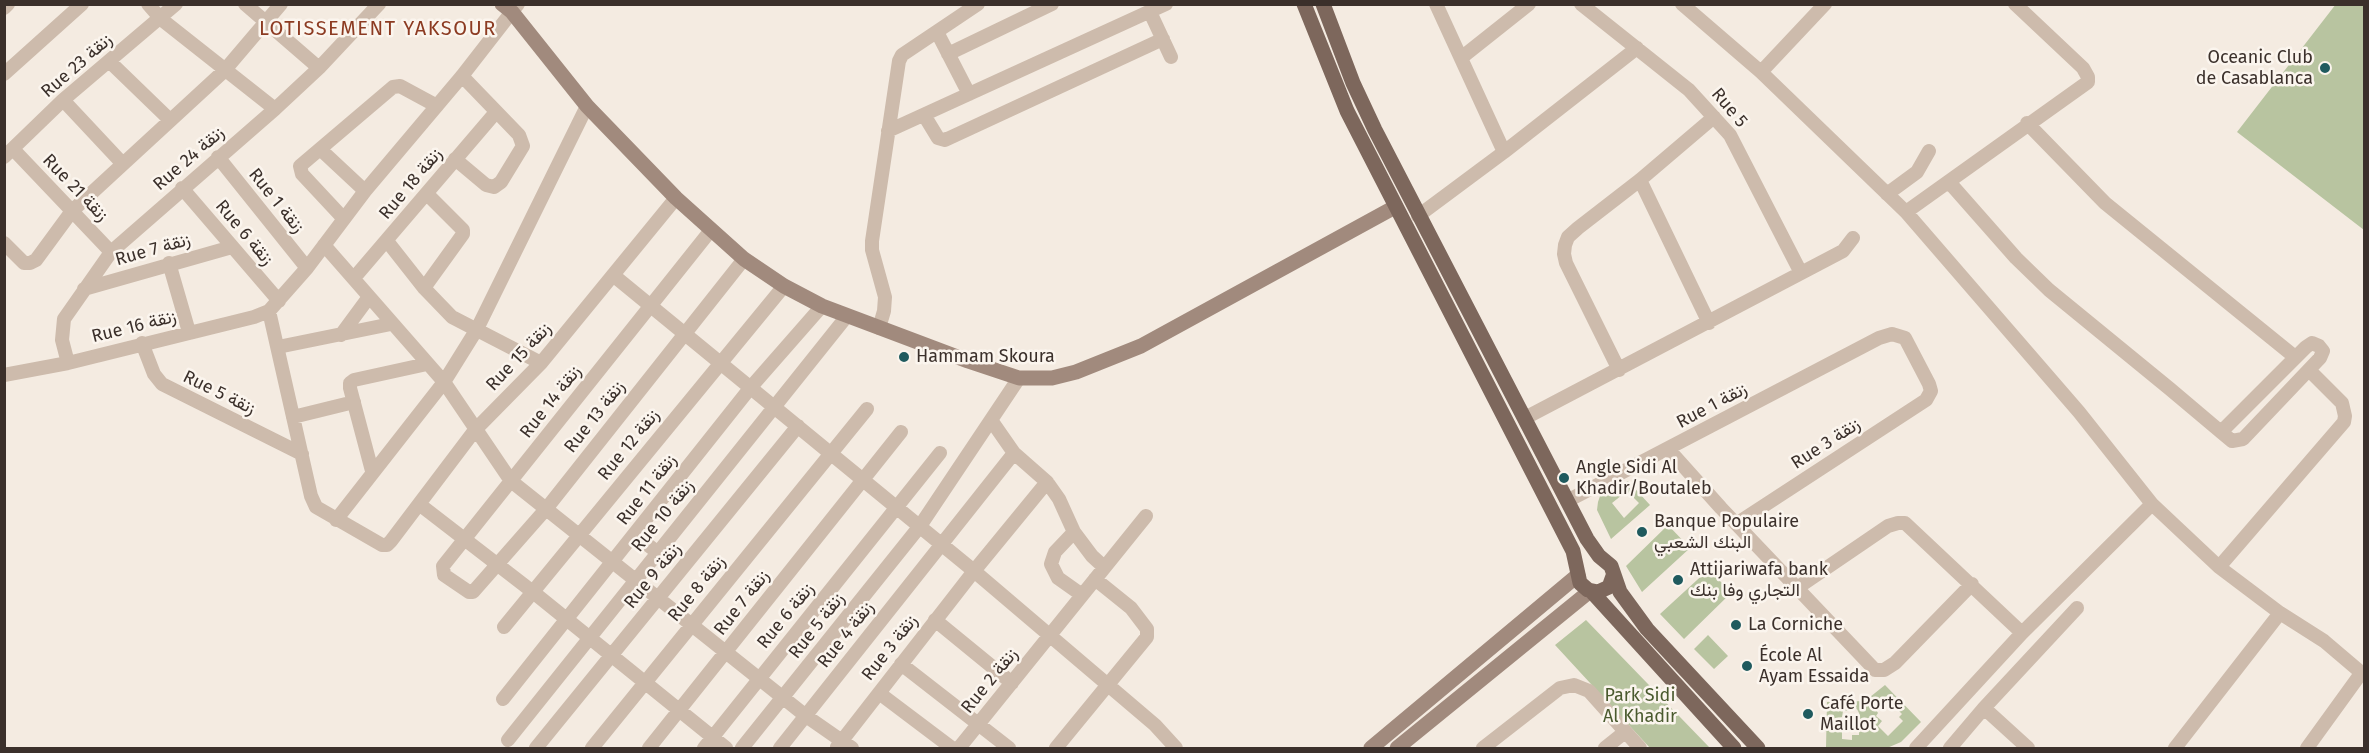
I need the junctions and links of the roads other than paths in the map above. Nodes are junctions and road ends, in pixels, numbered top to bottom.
1 (8, 4) edge
2 (82, 4) edge
3 (148, 4) edge
4 (176, 4) edge
5 (245, 4) edge
6 (281, 4) edge
7 (379, 4) edge
8 (978, 4) edge
9 (1052, 4) edge
10 (1166, 4) edge
11 (1304, 4) edge
12 (1323, 4) edge
13 (1437, 4) edge
14 (1529, 4) edge
15 (1581, 4) edge
16 (1682, 4) edge
17 (1825, 4) edge
18 (2015, 4) edge
19 (510, 7) edge
20 (4, 8) edge
21 (1150, 12) junction
22 (161, 19) junction
23 (265, 23) junction
24 (937, 32) junction
25 (1163, 39) junction
26 (1637, 48) junction
27 (948, 54) junction
28 (1171, 57) dead end
29 (1461, 58) junction
30 (109, 61) junction
31 (8, 66) edge
32 (319, 68) junction
33 (224, 71) junction
34 (1761, 72) junction
35 (462, 76) junction
36 (969, 94) junction
37 (63, 100) junction
38 (437, 106) junction
39 (587, 106) junction
40 (275, 109) junction
41 (495, 112) junction
42 (924, 115) junction
43 (1714, 117) junction
44 (170, 120) junction
45 (2027, 123) junction
46 (888, 131) junction
47 (320, 149) junction
48 (1929, 151) dead end
49 (1504, 152) junction
50 (9, 153) edge
51 (218, 157) junction
52 (455, 159) junction
53 (122, 163) junction
54 (1640, 180) junction
55 (1949, 182) junction
56 (182, 188) junction
57 (365, 191) junction
58 (427, 194) junction
59 (1887, 194) junction
60 (676, 198) junction
61 (1395, 207) junction
62 (72, 211) junction
63 (1906, 212) junction
64 (1418, 216) junction
65 (344, 219) junction
66 (711, 230) junction
67 (1853, 238) dead end
68 (387, 241) junction
69 (4, 243) edge
70 (324, 245) junction
71 (232, 247) junction
72 (111, 252) junction
73 (744, 259) junction
74 (169, 263) junction
75 (307, 268) junction
76 (1802, 273) junction
77 (613, 275) junction
78 (354, 278) junction
79 (784, 286) junction
80 (424, 288) junction
81 (84, 289) junction
82 (369, 297) junction
83 (650, 305) junction
84 (274, 306) junction
85 (822, 306) junction
86 (847, 316) junction
87 (1709, 323) junction
88 (390, 324) junction
89 (879, 328) junction
90 (477, 329) junction
91 (189, 332) junction
92 (685, 334) junction
93 (341, 335) junction
94 (1872, 341) joint
95 (142, 343) junction
96 (278, 347) junction
97 (2295, 357) junction
98 (720, 362) junction
99 (68, 363) junction
100 (541, 363) junction
101 (427, 364) junction
102 (1619, 370) junction
103 (2309, 370) junction
104 (6, 376) edge
105 (1019, 378) junction
106 (444, 382) junction
107 (751, 387) junction
108 (354, 402) junction
109 (775, 407) junction
110 (867, 409) dead end
111 (293, 417) junction
112 (1525, 418) junction
113 (991, 420) junction
114 (798, 426) junction
115 (475, 430) junction
116 (901, 432) dead end
117 (2221, 432) junction
118 (1669, 450) junction
119 (831, 453) junction
120 (940, 453) dead end
121 (1014, 453) junction
122 (302, 454) junction
123 (372, 471) junction
124 (862, 479) junction
125 (511, 481) junction
126 (1047, 482) junction
127 (1567, 501) junction
128 (419, 504) junction
129 (2152, 504) junction
130 (897, 507) junction
131 (546, 509) junction
132 (1146, 516) dead end
133 (336, 520) junction
134 (1736, 524) junction
135 (920, 526) junction
136 (1074, 532) junction
137 (579, 535) junction
138 (635, 535) junction
139 (465, 539) junction
140 (941, 544) junction
141 (657, 552) junction
142 (1602, 558) junction
143 (613, 563) junction
144 (497, 565) junction
145 (1104, 567) junction
146 (2219, 567) junction
147 (974, 571) junction
148 (1578, 573) junction
149 (1613, 576) junction
150 (635, 579) junction
151 (1095, 579) junction
152 (1972, 584) junction
153 (1797, 588) junction
154 (469, 592) joint
155 (533, 592) junction
156 (1591, 592) junction
157 (1082, 595) junction
158 (659, 597) junction
159 (2077, 608) dead end
160 (2280, 613) junction
161 (565, 620) junction
162 (935, 620) junction
163 (692, 624) junction
164 (504, 627) dead end
165 (2022, 633) junction
166 (1049, 636) junction
167 (588, 638) junction
168 (726, 651) junction
169 (612, 657) junction
170 (901, 664) junction
171 (2363, 674) edge
172 (760, 678) junction
173 (644, 682) junction
174 (1012, 683) junction
175 (1107, 686) junction
176 (879, 693) junction
177 (784, 697) junction
178 (503, 699) dead end
179 (1984, 708) junction
180 (680, 712) junction
181 (806, 716) junction
182 (979, 724) junction
183 (1625, 732) junction
184 (508, 740) dead end
185 (709, 743) edge
186 (843, 746) edge
187 (536, 748) edge
188 (592, 748) edge
189 (649, 748) edge
190 (726, 748) edge
191 (742, 748) edge
192 (780, 748) edge
193 (952, 748) edge
194 (959, 748) edge
195 (1010, 748) edge
196 (1056, 748) edge
197 (1176, 748) edge
198 (1371, 748) edge
199 (1397, 748) edge
200 (1483, 748) edge
201 (1605, 748) edge
202 (1640, 748) edge
203 (1734, 748) edge
204 (1758, 748) edge
205 (1916, 748) edge
206 (1950, 748) edge
207 (2028, 748) edge
208 (2175, 748) edge
209 (2307, 748) edge

1 - 20 street
2 - 31 street
3 - 22 street
4 - 22 street, Rue 23 زنقة
5 - 23 street
6 - 23 street
7 - 32 street, Rue 24 زنقة
8 - 24 street
9 - 27 street
10 - 21 street
11 - 61 main road
12 - 64 main road
13 - 29 street
14 - 29 street
15 - 26 street, Rue 5
16 - 34 street
17 - 34 street
18 - 45 street
19 - 35 street
19 - 39 street
21 - 25 street
21 - 36 street
22 - 30 street, Rue 23 زنقة
22 - 33 street
23 - 32 street
23 - 33 street
24 - 27 street
24 - 46 street
25 - 28 street
25 - 42 street
26 - 43 street, Rue 5
26 - 49 street
27 - 36 street
29 - 49 street
30 - 37 street, Rue 23 زنقة
30 - 44 street
32 - 40 street, Rue 24 زنقة
33 - 40 street
33 - 44 street
34 - 59 street
35 - 38 street
35 - 41 street
36 - 42 street
37 - 50 street, Rue 23 زنقة
37 - 53 street
38 - 47 street
38 - 57 street
39 - 60 street
39 - 90 street
40 - 51 street, Rue 24 زنقة
41 - 52 street, Rue 18 زنقة
41 - 52 street
42 - 46 street
43 - 54 street
43 - 76 street, Rue 5
44 - 53 street
45 - 55 street
45 - 97 street
46 - 89 street
47 - 57 street
47 - 65 street
48 - 59 street
49 - 64 street
50 - 62 street, Rue 21 زنقة
51 - 56 street, Rue 24 زنقة
51 - 75 street, Rue 1 زنقة
52 - 58 street, Rue 18 زنقة
53 - 62 street
54 - 87 street
54 - 102 street
55 - 63 street
55 - 117 street
56 - 71 street, Rue 6 زنقة
56 - 72 street, Rue 24 زنقة
57 - 65 street
58 - 68 street, Rue 18 زنقة
58 - 80 street
59 - 63 street
60 - 66 street
60 - 77 street, Rue 15 زنقة
61 - 105 street
61 - 148 main road
62 - 69 street
62 - 72 street, Rue 21 زنقة
63 - 129 street
64 - 112 main road
65 - 70 street
66 - 73 street
66 - 83 street, Rue 14 زنقة
67 - 76 street
68 - 78 street, Rue 18 زنقة
68 - 80 street
70 - 75 street
70 - 78 street
71 - 74 street, Rue 7 زنقة
71 - 84 street, Rue 6 زنقة
72 - 81 street, Rue 24 زنقة
73 - 79 street
73 - 92 street, Rue 13 زنقة
74 - 81 street, Rue 7 زنقة
74 - 91 street
75 - 84 street
76 - 87 street
77 - 83 street
77 - 100 street, Rue 15 زنقة
78 - 82 street
79 - 85 street
79 - 98 street, Rue 12 زنقة
80 - 90 street
81 - 99 street, Rue 24 زنقة
82 - 88 street
82 - 93 street
83 - 92 street
83 - 125 street, Rue 14 زنقة
84 - 91 street, Rue 16 زنقة
84 - 96 street
85 - 86 street
85 - 107 street, Rue 11 زنقة
86 - 89 street
86 - 109 street, Rue 10 زنقة
87 - 102 street
88 - 93 street
88 - 101 street
89 - 105 street
90 - 100 street
90 - 106 street
91 - 95 street, Rue 16 زنقة
92 - 98 street
92 - 131 street, Rue 13 زنقة
93 - 96 street
94 - 118 street, Rue 1 زنقة
94 - 134 street, Rue 3 زنقة
95 - 99 street, Rue 16 زنقة
95 - 122 street, Rue 5 زنقة
96 - 111 street
97 - 103 street
97 - 117 street
98 - 107 street
98 - 137 street, Rue 12 زنقة
99 - 104 street, Rue 16 زنقة
100 - 115 street, Rue 15 زنقة
101 - 106 street
101 - 108 street
102 - 112 street
103 - 117 street
103 - 146 street
105 - 113 street, Rue 5 زنقة
106 - 115 street
106 - 123 street
107 - 109 street
107 - 138 street, Rue 11 زنقة
108 - 111 street
108 - 123 street
109 - 114 street
109 - 141 street, Rue 10 زنقة
110 - 119 street, Rue 8 زنقة
111 - 122 street
112 - 127 main road
113 - 121 street
113 - 135 street, Rue 5 زنقة
114 - 119 street
114 - 158 street, Rue 9 زنقة
115 - 125 street
115 - 128 street, Rue 15 زنقة
116 - 124 street, Rue 7 زنقة
118 - 127 street, Rue 1 زنقة
118 - 134 street
119 - 124 street
119 - 163 street, Rue 8 زنقة
120 - 130 street, Rue 6 زنقة
121 - 126 street
121 - 140 street, Rue 4 زنقة
122 - 133 street
123 - 133 street
124 - 130 street
124 - 168 street, Rue 7 زنقة
125 - 131 street
125 - 139 street, Rue 14 زنقة
126 - 136 street
126 - 147 street, Rue 3 زنقة
127 - 142 main road
128 - 133 street, Rue 15 زنقة
128 - 139 street
129 - 146 street
129 - 165 street
130 - 135 street
130 - 172 street, Rue 6 زنقة
131 - 137 street
131 - 144 street, Rue 13 زنقة
132 - 145 street, Rue 2 زنقة
134 - 153 street
135 - 140 street
135 - 177 street, Rue 5 زنقة
136 - 145 street
136 - 157 street
137 - 143 street
137 - 155 street, Rue 12 زنقة
138 - 141 street
138 - 143 street, Rue 11 زنقة
139 - 144 street
139 - 154 street, Rue 14 زنقة
140 - 147 street
140 - 181 street, Rue 4 زنقة
141 - 150 street, Rue 10 زنقة
142 - 148 main road
142 - 149 main road
143 - 150 street
143 - 161 street, Rue 11 زنقة
144 - 154 street, Rue 13 زنقة
144 - 155 street
145 - 151 street, Rue 2 زنقة
146 - 160 street
147 - 162 street, Rue 3 زنقة
147 - 166 street
148 - 156 main road
148 - 198 street
149 - 156 main road
149 - 204 main road
150 - 158 street
150 - 167 street, Rue 10 زنقة
151 - 157 street, Rue 2 زنقة
151 - 175 street
152 - 153 street
152 - 153 street
152 - 165 street
155 - 161 street
155 - 164 street, Rue 12 زنقة
156 - 199 street
156 - 203 main road
157 - 166 street, Rue 2 زنقة
158 - 163 street
158 - 169 street, Rue 9 زنقة
159 - 179 street
160 - 171 street
160 - 208 street
161 - 167 street
161 - 178 street, Rue 11 زنقة
162 - 170 street, Rue 3 زنقة
162 - 174 street
163 - 168 street
163 - 173 street, Rue 8 زنقة
165 - 205 street
166 - 174 street, Rue 2 زنقة
166 - 175 street
167 - 169 street
167 - 184 street, Rue 10 زنقة
168 - 172 street
168 - 180 street, Rue 7 زنقة
169 - 173 street
169 - 187 street, Rue 9 زنقة
170 - 176 street, Rue 3 زنقة
170 - 182 street
171 - 209 street
172 - 177 street
172 - 185 street, Rue 6 زنقة
173 - 180 street
173 - 188 street, Rue 8 زنقة
174 - 182 street, Rue 2 زنقة
175 - 196 street
175 - 197 street
176 - 186 street, Rue 3 زنقة
176 - 193 street
177 - 181 street
177 - 191 street, Rue 5 زنقة
179 - 206 street
179 - 207 street
180 - 185 street
180 - 189 street, Rue 7 زنقة
181 - 186 street
181 - 192 street, Rue 4 زنقة
182 - 194 street, Rue 2 زنقة
182 - 195 street
183 - 200 street
183 - 201 street
183 - 202 street
185 - 190 street

